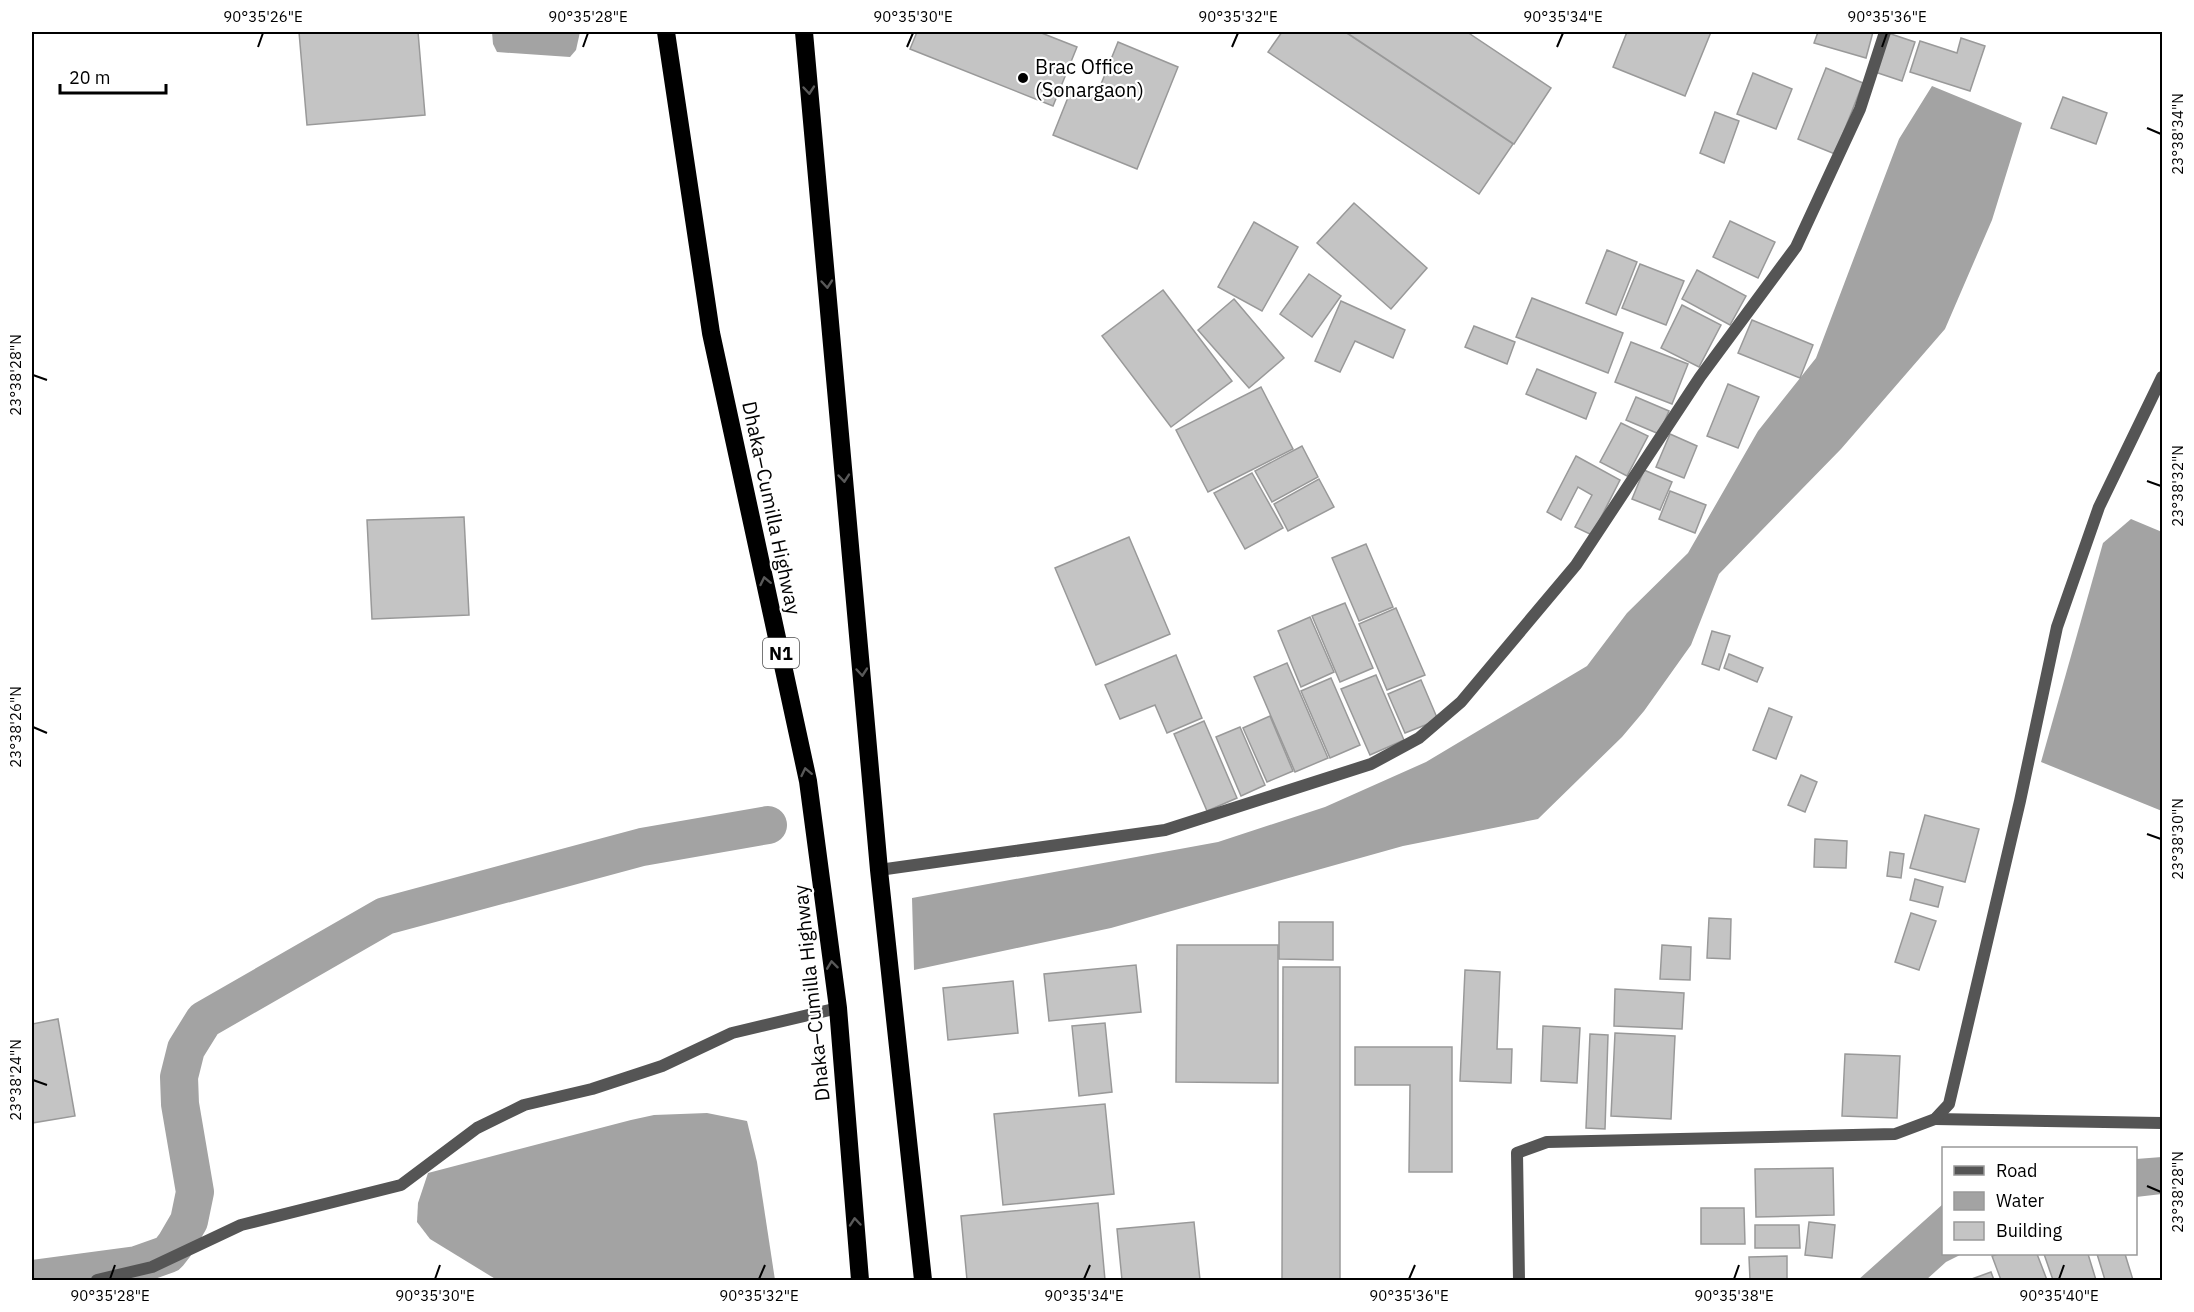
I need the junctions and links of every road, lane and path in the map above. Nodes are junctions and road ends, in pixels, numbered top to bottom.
1 (666, 32) edge
2 (804, 32) edge
3 (1886, 32) edge
4 (2163, 377) edge
5 (879, 870) junction
6 (838, 1008) junction
7 (1935, 1119) junction
8 (2163, 1123) edge
9 (97, 1281) edge
10 (860, 1281) edge
11 (923, 1281) edge
12 (1519, 1281) edge

6 -> 1 highway, Dhaka–Cumilla Highway / N1
2 -> 5 highway
3 - 5 street
4 - 7 street
5 - 11 highway
6 - 9 street
10 -> 6 highway, Dhaka–Cumilla Highway / N1
7 - 8 street
7 - 12 street

